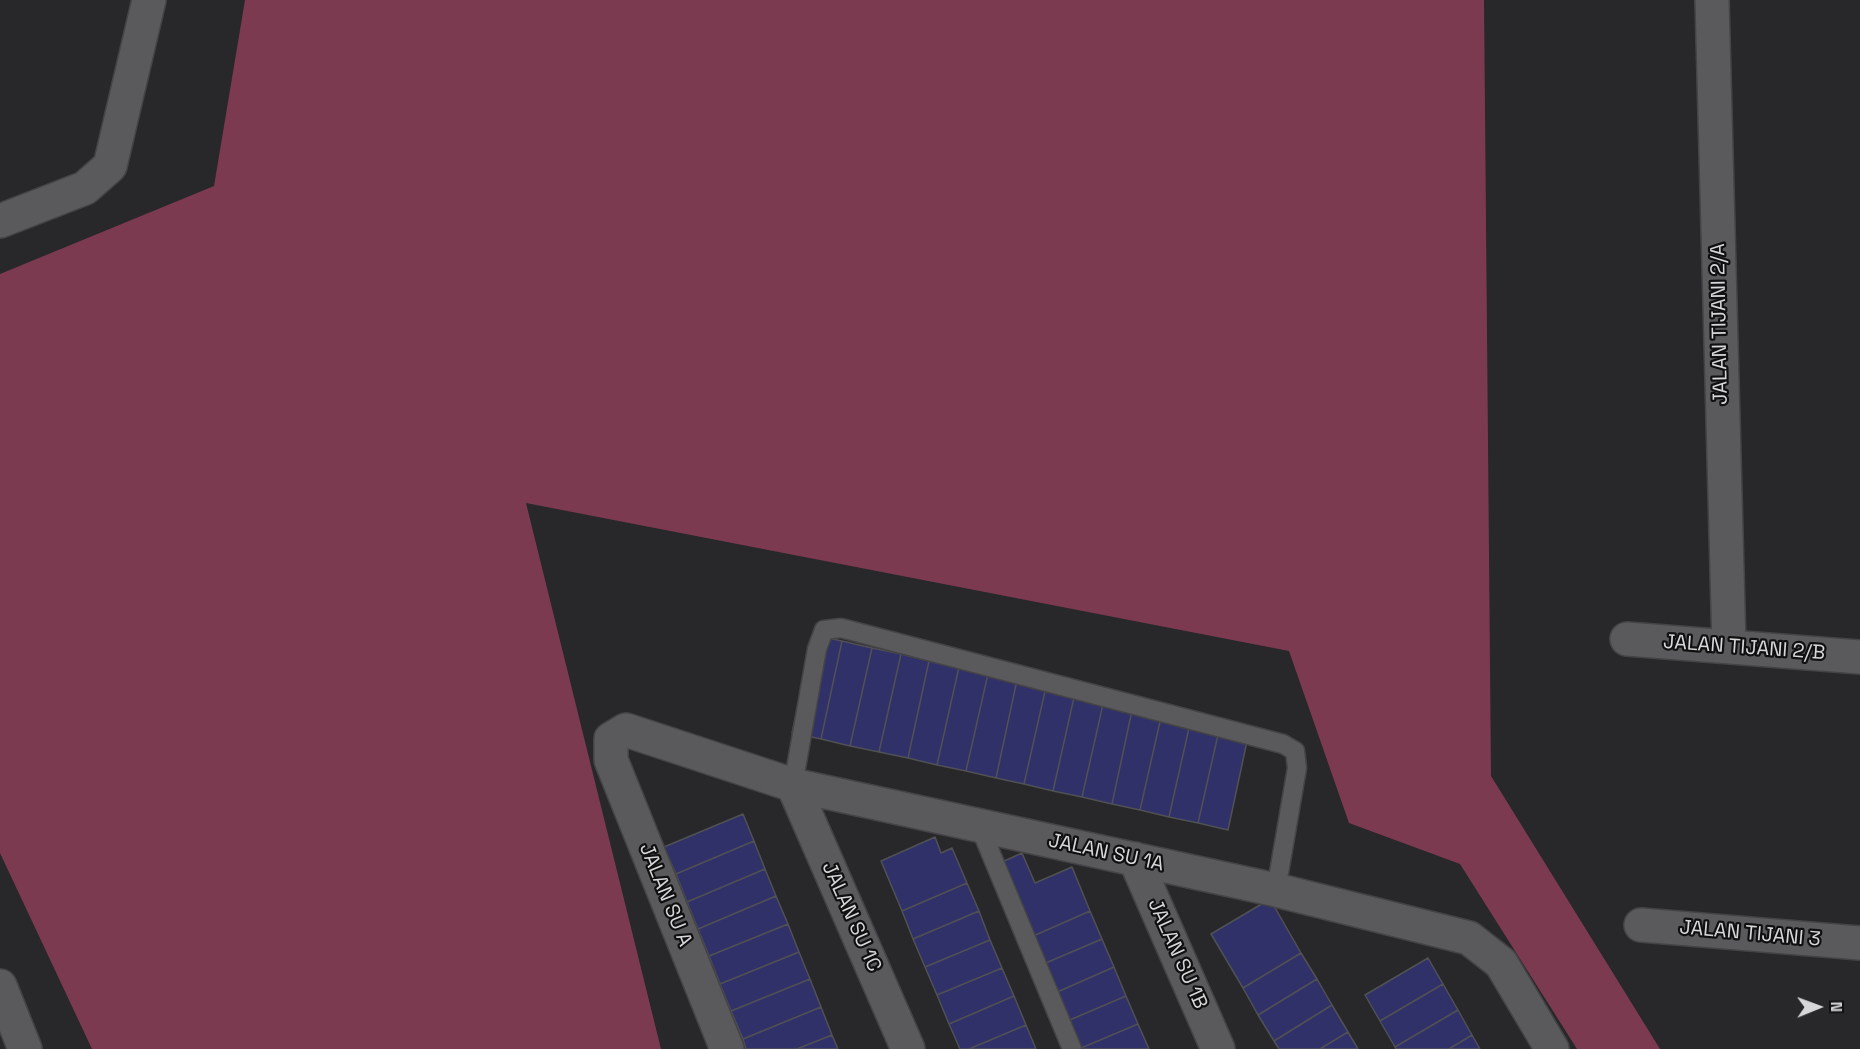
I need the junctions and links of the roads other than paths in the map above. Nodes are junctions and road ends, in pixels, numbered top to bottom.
1 (149, 0) edge
2 (1712, 0) edge
3 (0, 221) edge
4 (1627, 639) dead end
5 (1729, 647) junction
6 (1860, 657) edge
7 (611, 739) joint
8 (793, 785) junction
9 (980, 825) junction
10 (1135, 859) junction
11 (1276, 890) junction
12 (1641, 925) dead end
13 (1860, 944) edge
14 (0, 986) edge
15 (25, 1049) edge
16 (727, 1049) edge
17 (908, 1049) edge
18 (1072, 1049) edge
19 (1218, 1049) edge
20 (1552, 1049) edge

1 - 3 street
2 - 5 street, JALAN TIJANI 2/A
4 - 5 street, JALAN TIJANI 2/B
5 - 6 street, JALAN TIJANI 2/B
7 - 8 street, JALAN SU 1A
7 - 16 street, JALAN SU A
8 - 9 street, JALAN SU 1A
8 - 11 lane
8 - 17 street, JALAN SU 1C
9 - 10 street, JALAN SU 1A
9 - 18 lane
10 - 11 street, JALAN SU 1A
10 - 19 street, JALAN SU 1B
11 - 20 street, JALAN SU 1A
12 - 13 street, JALAN TIJANI 3
14 - 15 street

